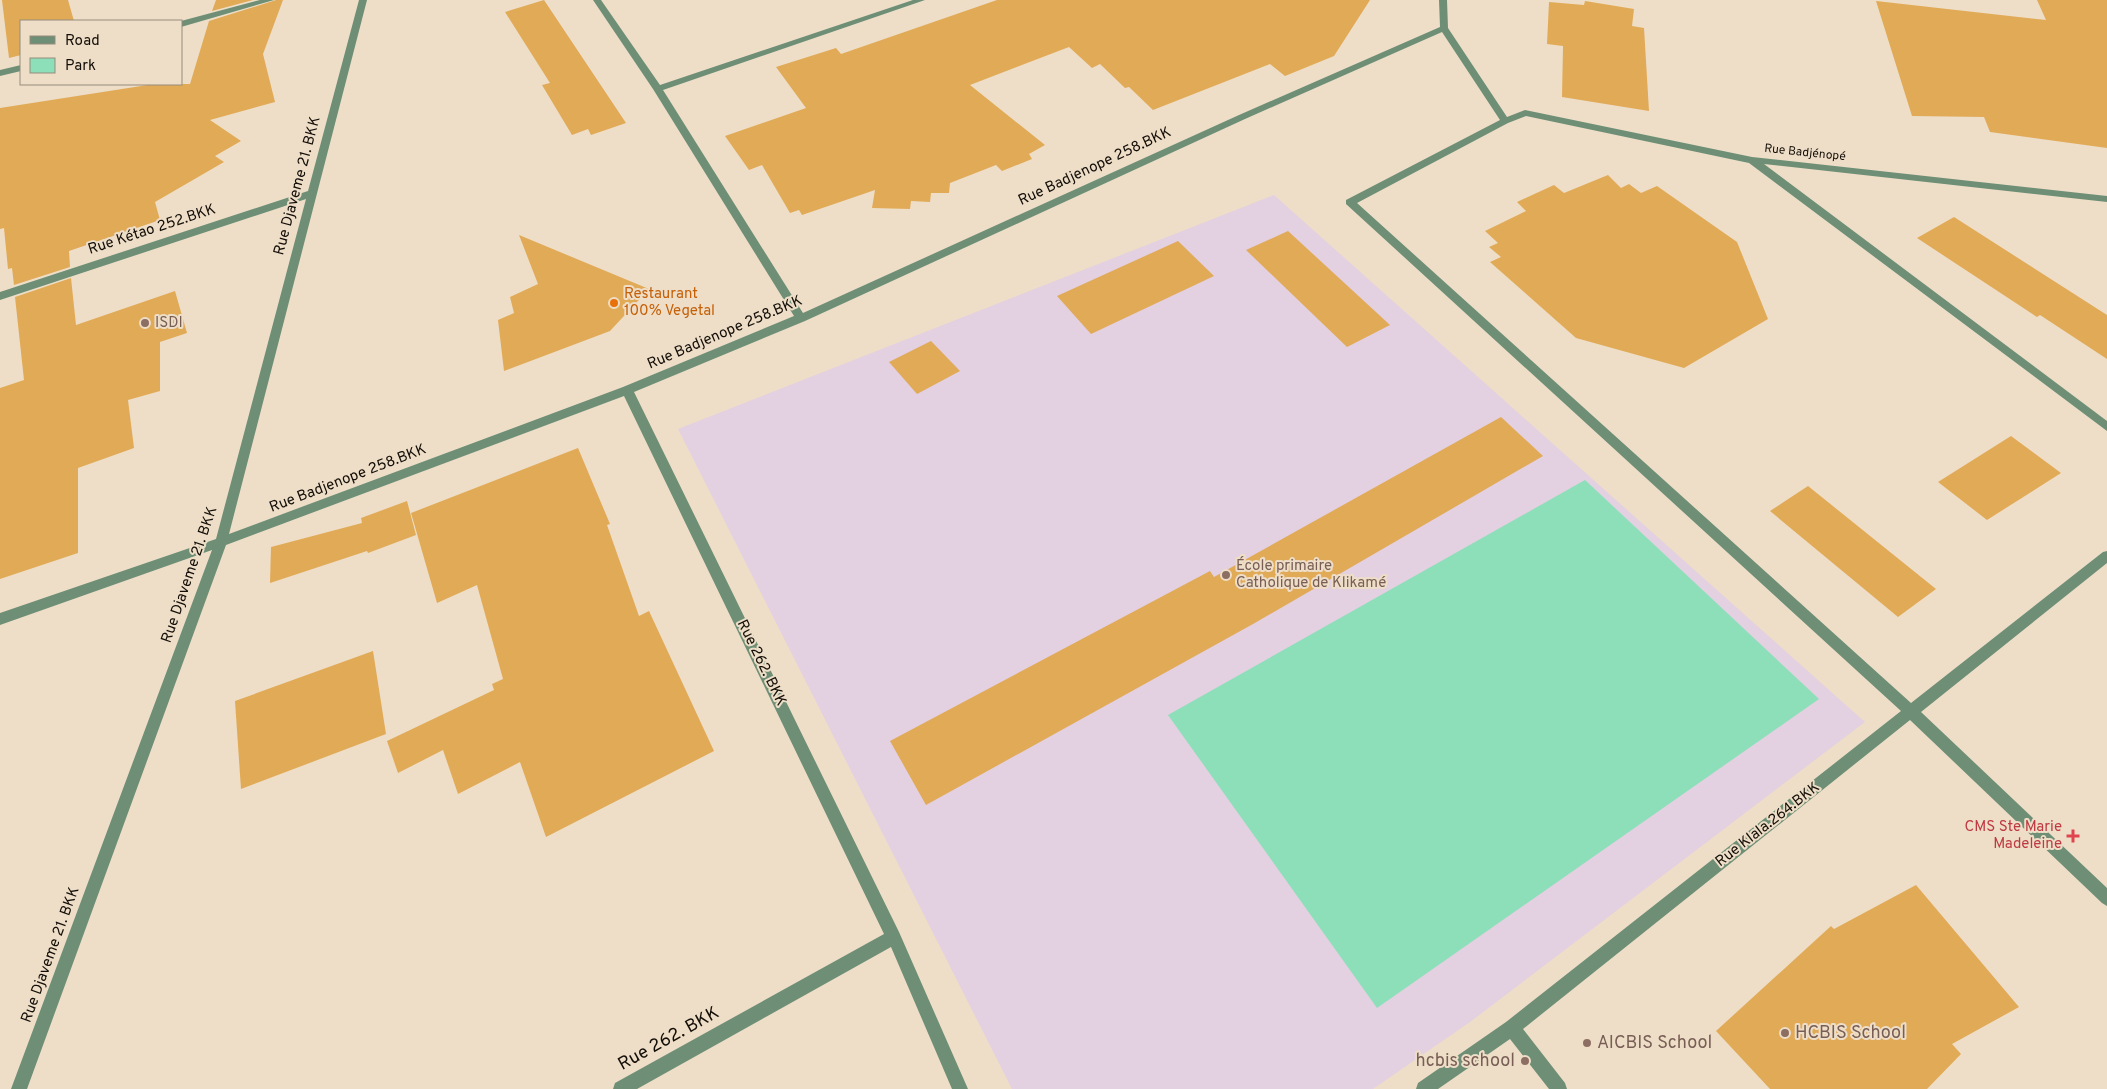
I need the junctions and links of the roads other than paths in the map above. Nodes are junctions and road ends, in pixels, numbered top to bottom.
1 (270, 0) edge
2 (363, 0) edge
3 (597, 0) edge
4 (921, 0) edge
5 (1443, 0) edge
6 (182, 24) edge
7 (1444, 28) junction
8 (20, 68) edge
9 (0, 73) edge
10 (658, 89) junction
11 (1505, 121) junction
12 (1752, 160) junction
13 (313, 193) junction
14 (2107, 199) edge
15 (0, 296) edge
16 (801, 318) junction
17 (628, 390) junction
18 (2107, 427) edge
19 (221, 542) junction
20 (2107, 556) edge
21 (0, 619) edge
22 (1911, 712) junction
23 (2107, 898) edge
24 (894, 936) junction
25 (1512, 1028) junction
26 (19, 1089) edge
27 (621, 1089) edge
28 (960, 1089) edge
29 (1424, 1089) edge
30 (1559, 1089) edge

1 - 6 street
2 - 13 street, Rue Djaveme 21. BKK
3 - 10 street
4 - 10 street
5 - 7 street
7 - 11 street
7 - 16 street, Rue Badjenope 258.BKK
8 - 9 street
10 - 16 street
11 - 12 street, Rue Badjénopé
11 - 22 street, Rue Badjénopé
12 - 14 street, Rue Badjénopé
12 - 18 street
13 - 15 street, Rue Kétao 252.BKK
13 - 19 street, Rue Djaveme 21. BKK
16 - 17 street, Rue Badjenope 258.BKK
17 - 19 street, Rue Badjenope 258.BKK
17 - 24 street, Rue 262. BKK
19 - 21 street, Rue Badjenope 258.BKK
19 - 26 street, Rue Djaveme 21. BKK
20 - 22 street, Rue Klala.264.BKK
22 - 23 street
22 - 25 street, Rue Klala.264.BKK
24 - 27 street, Rue 262. BKK
24 - 28 street, Rue 262. BKK
25 - 29 street, Rue Klala.264.BKK
25 - 30 street

